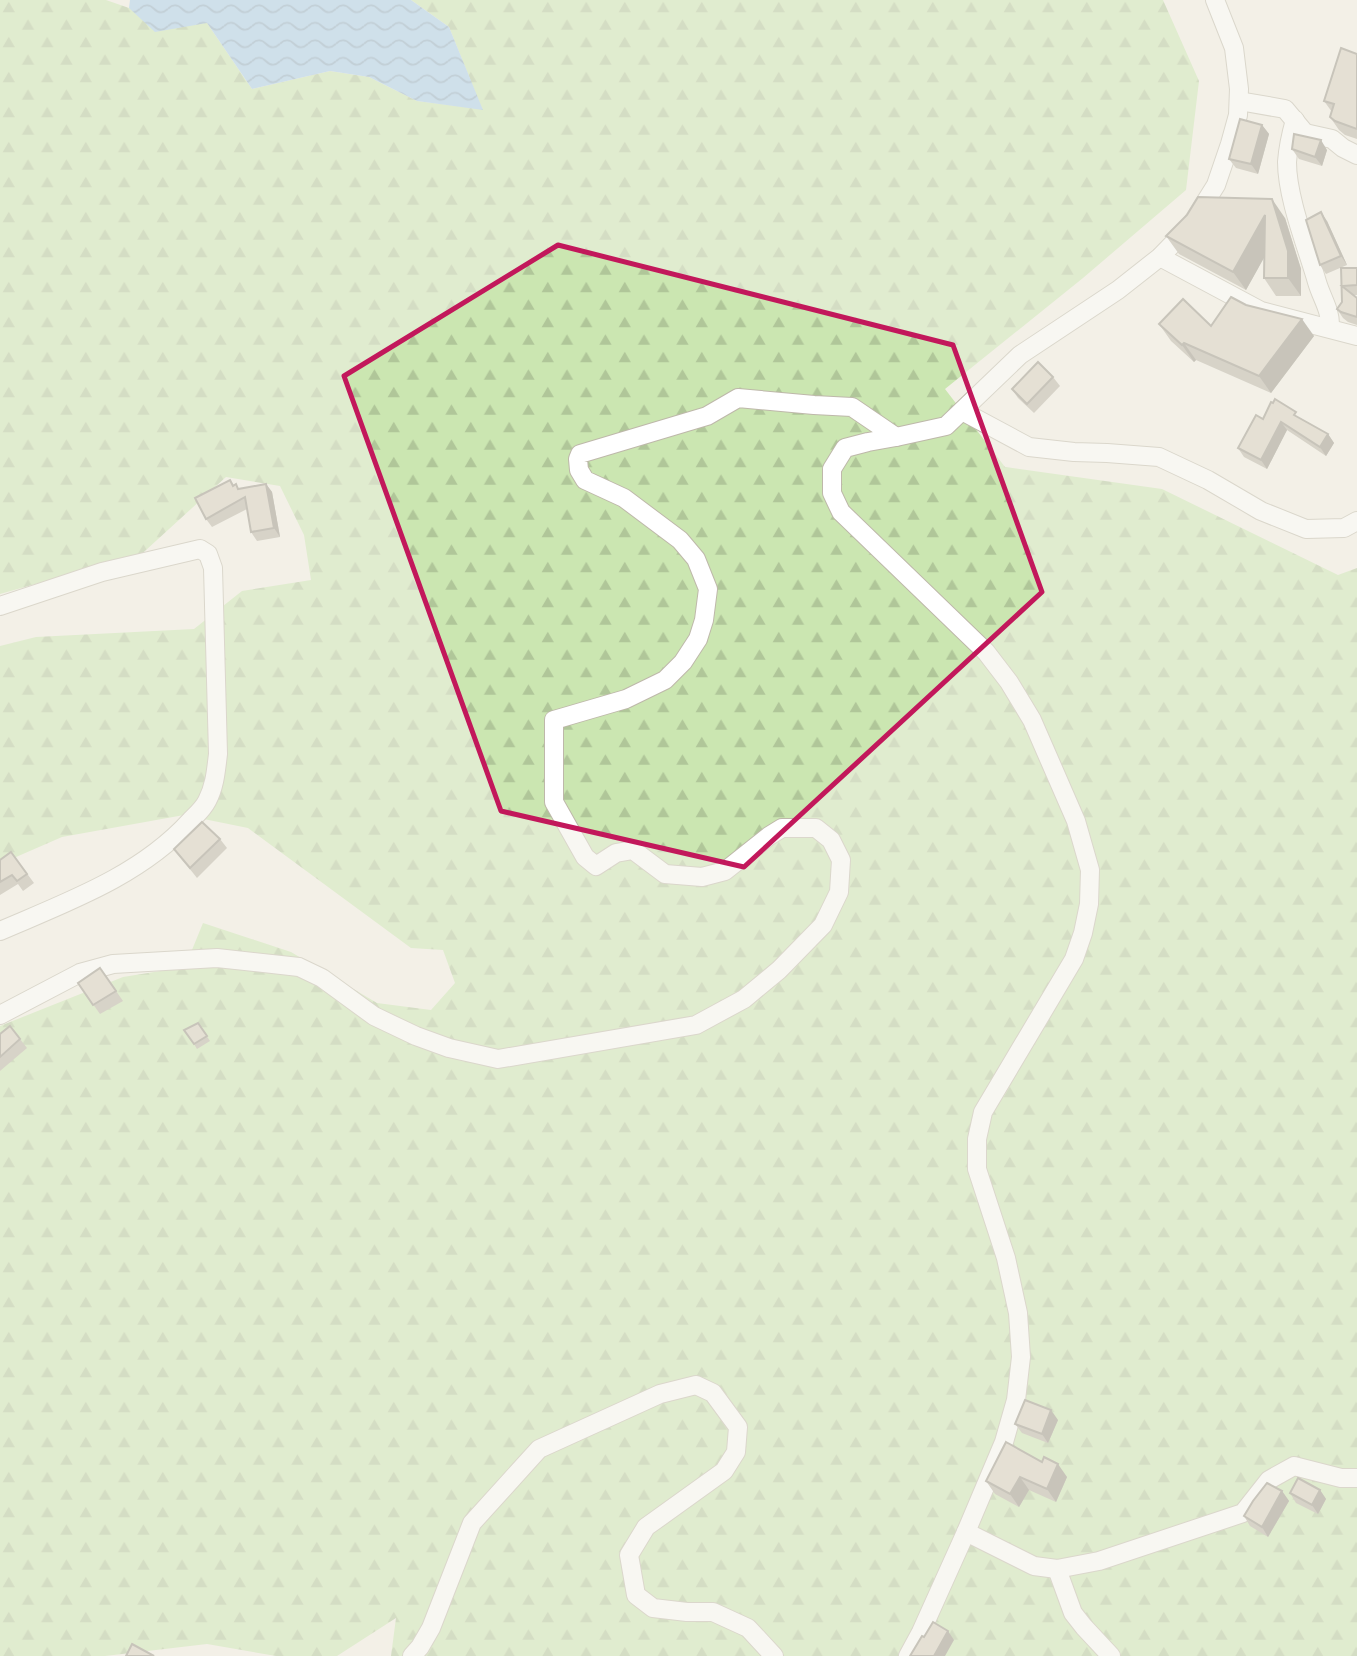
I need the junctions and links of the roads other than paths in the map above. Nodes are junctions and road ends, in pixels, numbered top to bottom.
1 (1215, 0) edge
2 (1239, 101) junction
3 (1295, 120) junction
4 (1357, 155) edge
5 (1160, 257) junction
6 (1330, 328) junction
7 (1357, 336) edge
8 (962, 411) junction
9 (896, 437) junction
10 (1357, 521) edge
11 (0, 606) edge
12 (0, 931) edge
13 (0, 1015) edge
14 (1357, 1478) edge
15 (966, 1532) junction
16 (1058, 1569) junction
17 (412, 1656) edge
18 (774, 1656) edge
19 (908, 1656) edge
20 (1111, 1656) edge

1 - 2 street
2 - 3 street
2 - 5 street
3 - 4 street
3 - 6 street
5 - 6 street
5 - 8 street
6 - 7 street
8 - 9 street
8 - 10 street
9 - 13 street
9 - 15 street
11 - 12 street
14 - 16 street
15 - 16 street
15 - 19 street
16 - 20 street
17 - 18 street

